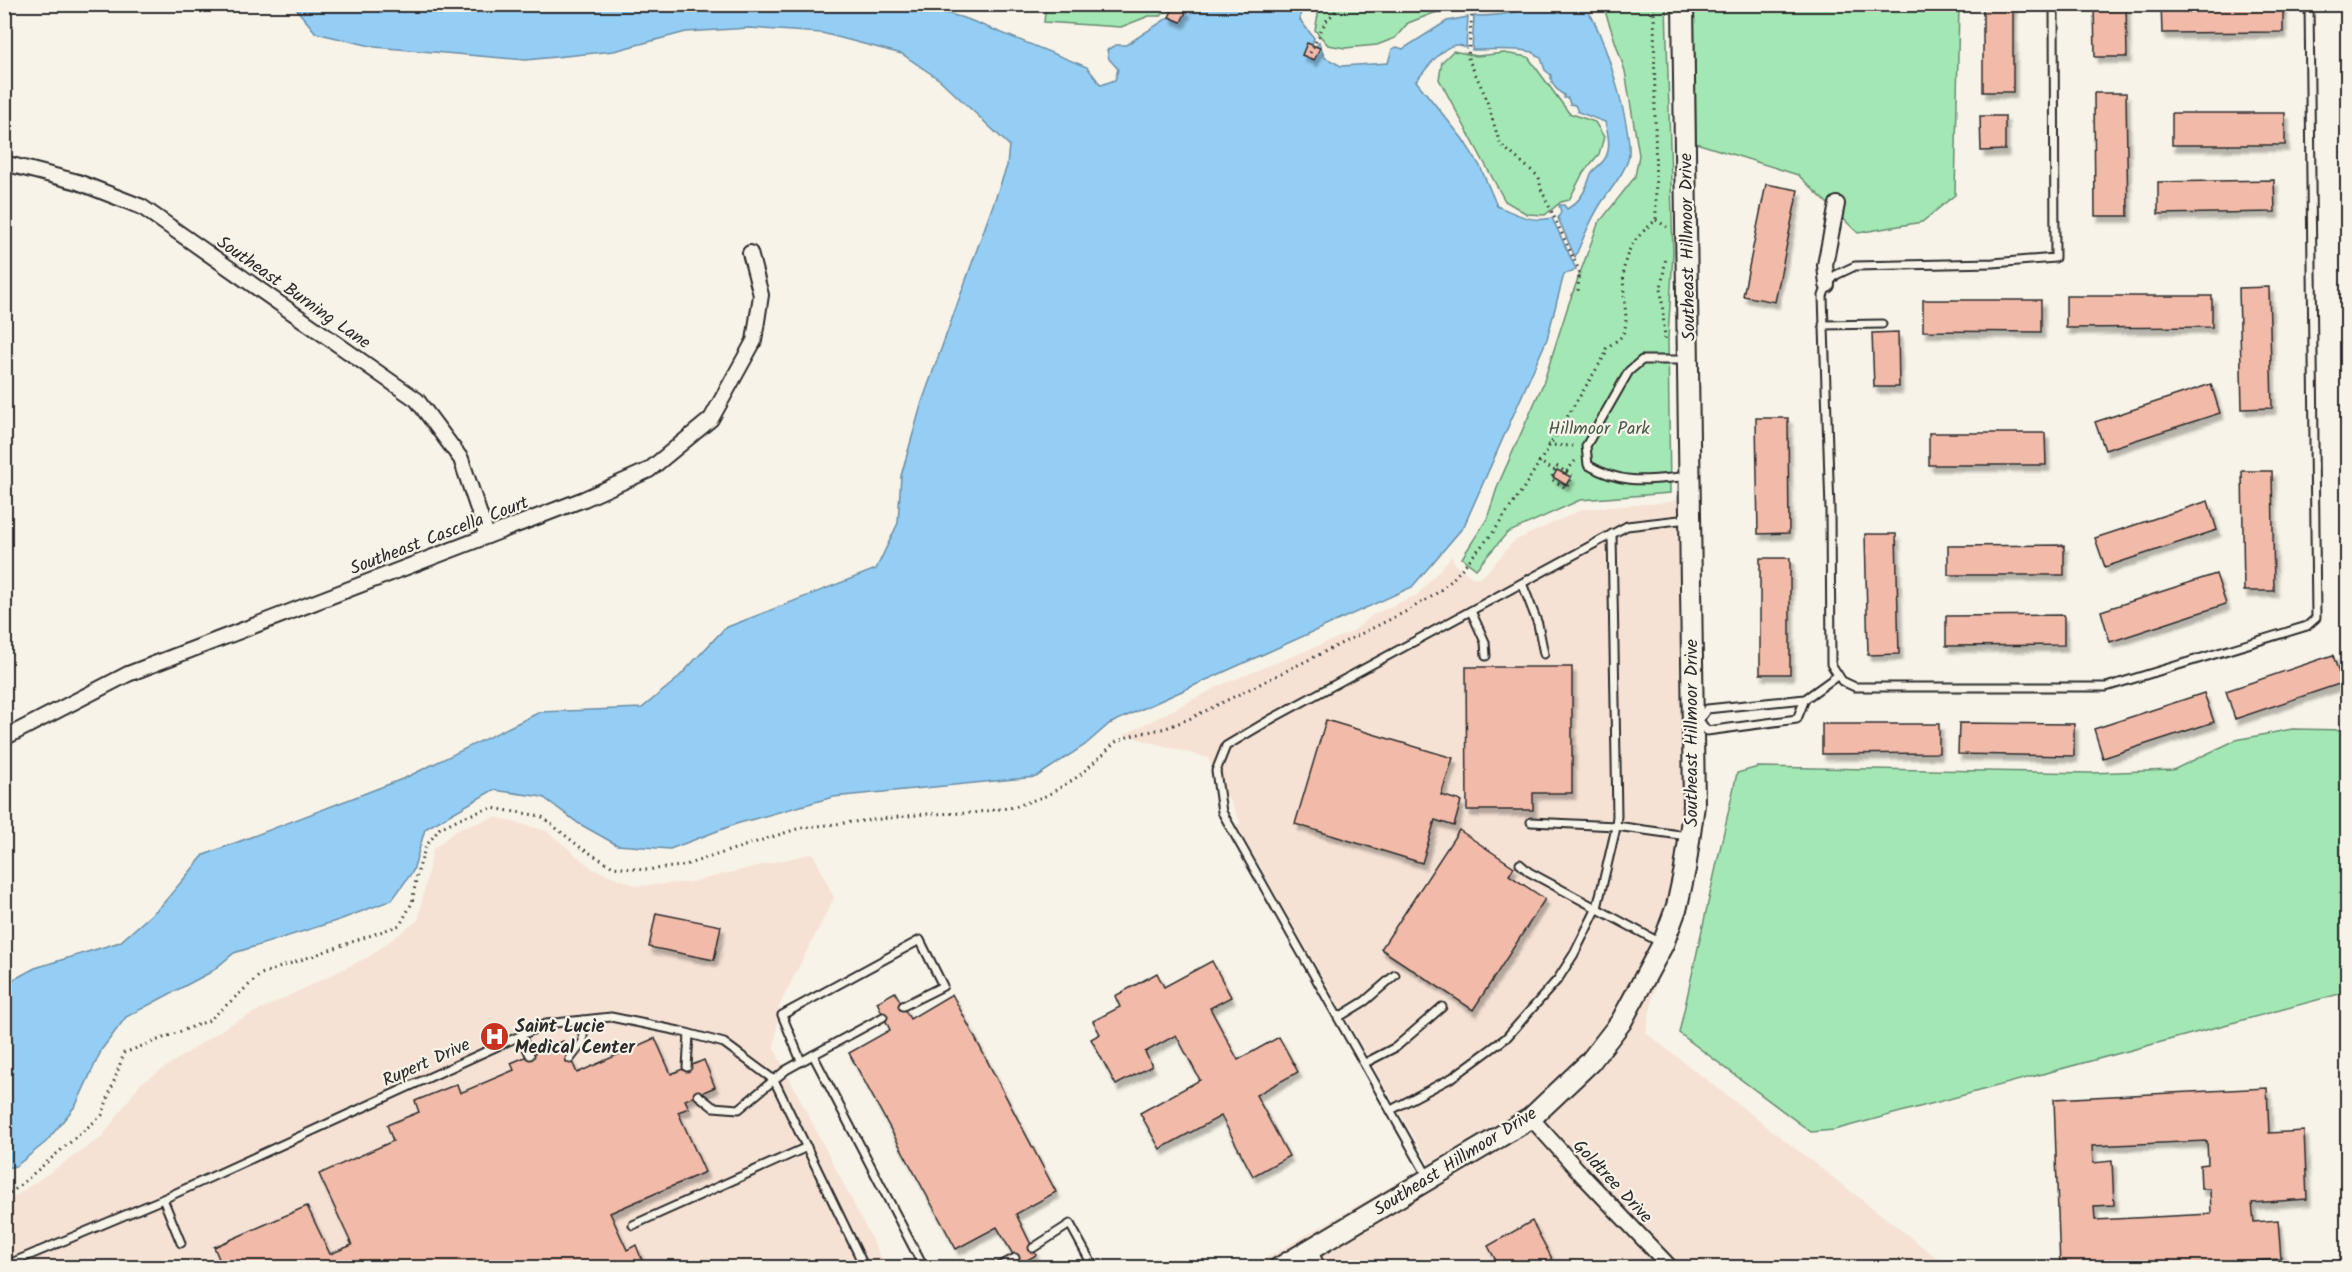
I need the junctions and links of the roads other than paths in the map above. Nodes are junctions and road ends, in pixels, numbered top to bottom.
1 (1683, 4) edge
2 (2054, 4) edge
3 (2308, 4) edge
4 (4, 163) edge
5 (1837, 204) dead end
6 (750, 253) dead end
7 (1827, 285) junction
8 (1882, 324) dead end
9 (1823, 325) junction
10 (1689, 360) junction
11 (1690, 476) junction
12 (1690, 519) junction
13 (1612, 534) junction
14 (487, 536) junction
15 (1522, 583) junction
16 (1471, 611) junction
17 (1544, 654) dead end
18 (1486, 656) dead end
19 (1837, 676) junction
20 (1805, 699) junction
21 (1696, 721) junction
22 (4, 738) edge
23 (1531, 822) dead end
24 (1616, 826) junction
25 (1690, 836) junction
26 (1520, 864) dead end
27 (1597, 908) junction
28 (1663, 944) junction
29 (1395, 975) dead end
30 (903, 1006) dead end
31 (1442, 1007) dead end
32 (883, 1017) dead end
33 (1339, 1017) junction
34 (583, 1020) junction
35 (689, 1034) junction
36 (521, 1036) junction
37 (530, 1055) dead end
38 (813, 1055) junction
39 (570, 1059) dead end
40 (801, 1060) junction
41 (1365, 1063) junction
42 (687, 1067) dead end
43 (774, 1080) junction
44 (698, 1095) dead end
45 (1391, 1110) junction
46 (1531, 1118) junction
47 (807, 1147) junction
48 (1429, 1179) junction
49 (163, 1199) junction
50 (633, 1225) dead end
51 (181, 1243) dead end
52 (1033, 1248) dead end
53 (1309, 1250) junction
54 (1015, 1258) dead end
55 (4, 1266) edge
56 (865, 1268) edge
57 (924, 1268) edge
58 (996, 1268) edge
59 (1094, 1268) edge
60 (1279, 1268) edge
61 (1318, 1268) edge
62 (1671, 1268) edge

1 - 10 street, Southeast Hillmoor Drive
2 - 7 lane
3 - 19 lane
4 - 14 street, Southeast Burning Lane
5 - 7 street
6 - 14 street, Southeast Cascella Court
7 - 9 lane
8 - 9 lane
9 - 19 lane
10 - 11 street, Southeast Hillmoor Drive
10 - 11 lane
11 - 12 street, Southeast Hillmoor Drive
12 - 13 lane
12 - 21 street, Southeast Hillmoor Drive
13 - 15 lane
13 - 24 lane
14 - 22 street, Southeast Cascella Court
15 - 16 lane
15 - 17 lane
16 - 18 lane
16 - 33 lane
19 - 20 lane
20 - 21 lane
20 - 21 lane
21 - 25 street, Southeast Hillmoor Drive
23 - 24 lane
24 - 25 lane
24 - 27 lane
25 - 28 street, Southeast Hillmoor Drive
26 - 27 lane
27 - 28 lane
27 - 45 lane
28 - 46 street, Southeast Hillmoor Drive
29 - 33 lane
30 - 40 lane
31 - 41 lane
32 - 38 lane
33 - 41 lane
34 - 35 lane, Rupert Drive
34 - 36 lane, Rupert Drive
34 - 39 lane
35 - 42 lane
35 - 43 lane, Rupert Drive
36 - 37 lane
36 - 49 lane, Rupert Drive
38 - 40 lane
38 - 57 lane
40 - 43 lane
41 - 45 lane
43 - 44 lane
43 - 47 lane, Rupert Drive
45 - 48 lane
46 - 48 street, Southeast Hillmoor Drive
46 - 62 street, Goldtree Drive
47 - 50 lane
47 - 56 lane, Rupert Drive
48 - 53 street, Southeast Hillmoor Drive
49 - 51 lane
49 - 55 lane, Rupert Drive
52 - 59 lane
53 - 60 street, Southeast Hillmoor Drive
53 - 61 street
54 - 58 lane

